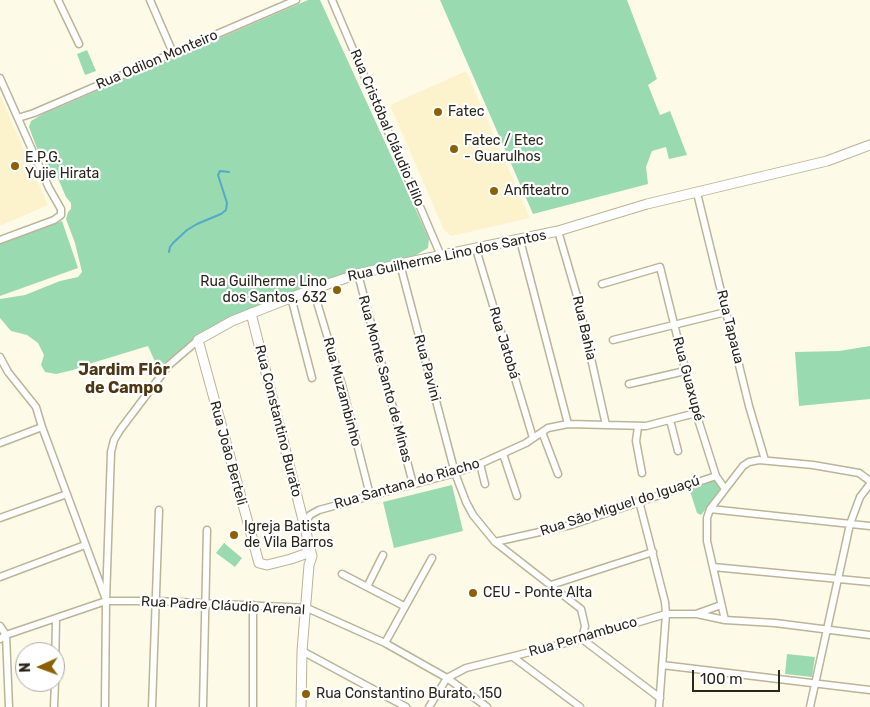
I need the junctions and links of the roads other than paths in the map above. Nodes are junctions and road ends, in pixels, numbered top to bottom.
1 (58, 0) edge
2 (150, 0) edge
3 (296, 0) edge
4 (332, 0) edge
5 (79, 44) dead end
6 (173, 53) junction
7 (0, 78) edge
8 (18, 118) junction
9 (870, 145) edge
10 (698, 193) junction
11 (558, 232) junction
12 (0, 240) edge
13 (520, 240) junction
14 (476, 249) junction
15 (442, 256) junction
16 (400, 264) junction
17 (358, 274) junction
18 (602, 284) dead end
19 (312, 289) junction
20 (291, 297) junction
21 (726, 312) junction
22 (251, 313) junction
23 (674, 324) junction
24 (198, 340) junction
25 (613, 340) dead end
26 (0, 357) edge
27 (2, 367) edge
28 (685, 371) junction
29 (312, 378) dead end
30 (629, 384) dead end
31 (696, 413) junction
32 (670, 420) junction
33 (568, 424) junction
34 (606, 425) junction
35 (42, 427) junction
36 (638, 427) junction
37 (542, 432) junction
38 (533, 438) junction
39 (0, 443) edge
40 (678, 451) dead end
41 (503, 454) junction
42 (765, 460) junction
43 (480, 464) junction
44 (642, 472) dead end
45 (455, 473) junction
46 (558, 474) dead end
47 (716, 476) junction
48 (870, 483) edge
49 (414, 484) junction
50 (485, 484) dead end
51 (725, 488) junction
52 (66, 494) junction
53 (370, 495) junction
54 (517, 496) dead end
55 (639, 501) junction
56 (300, 505) junction
57 (710, 508) junction
58 (159, 510) dead end
59 (319, 510) junction
60 (0, 518) edge
61 (304, 524) junction
62 (850, 524) junction
63 (870, 526) edge
64 (207, 530) dead end
65 (496, 542) junction
66 (86, 545) junction
67 (310, 547) junction
68 (653, 552) junction
69 (384, 555) dead end
70 (432, 558) dead end
71 (291, 559) junction
72 (108, 560) junction
73 (92, 561) junction
74 (309, 566) junction
75 (714, 567) junction
76 (342, 574) dead end
77 (0, 576) edge
78 (838, 579) junction
79 (870, 582) edge
80 (550, 584) junction
81 (367, 587) junction
82 (106, 601) junction
83 (156, 602) junction
84 (206, 603) junction
85 (721, 605) junction
86 (253, 606) junction
87 (404, 606) junction
88 (307, 608) junction
89 (666, 614) junction
90 (696, 614) junction
91 (56, 618) junction
92 (725, 620) junction
93 (0, 626) edge
94 (827, 631) junction
95 (870, 635) edge
96 (3, 637) edge
97 (582, 639) junction
98 (56, 642) edge
99 (385, 643) junction
100 (302, 651) junction
101 (513, 657) junction
102 (662, 665) junction
103 (447, 678) junction
104 (815, 684) junction
105 (870, 690) edge
106 (55, 692) edge
107 (660, 698) junction
108 (8, 707) edge
109 (54, 707) edge
110 (105, 707) edge
111 (152, 707) edge
112 (203, 707) edge
113 (253, 707) edge
114 (301, 707) edge
115 (405, 707) edge
116 (429, 707) edge
117 (487, 707) edge
118 (580, 707) edge
119 (659, 707) edge
120 (810, 707) edge

1 - 5 street
2 - 6 street
3 - 6 street, Rua Odilon Monteiro
4 - 15 street, Rua Cristóbal Cláudio Elilo
6 - 8 street, Rua Odilon Monteiro
7 - 8 street
8 - 12 street
9 - 10 street, Rua Guilherme Lino dos Santos
10 - 11 street, Rua Guilherme Lino dos Santos
10 - 21 street, Rua Tapaua
11 - 13 street, Rua Guilherme Lino dos Santos
11 - 34 street, Rua Bahia
13 - 14 street, Rua Guilherme Lino dos Santos
13 - 33 street
14 - 15 street, Rua Guilherme Lino dos Santos
14 - 38 street, Rua Jatobá
15 - 16 street, Rua Guilherme Lino dos Santos
16 - 17 street, Rua Guilherme Lino dos Santos
16 - 45 street, Rua Pavini
17 - 19 street, Rua Guilherme Lino dos Santos
17 - 49 street, Rua Monte Santo de Minas
18 - 23 street, Rua Guaxupé
19 - 20 street, Rua Guilherme Lino dos Santos
19 - 53 street, Rua Muzambinho
20 - 22 street, Rua Guilherme Lino dos Santos
20 - 29 street
21 - 23 street
21 - 42 street, Rua Tapaua
22 - 24 street, Rua Guilherme Lino dos Santos
22 - 56 street, Rua Constantino Burato
23 - 25 street
23 - 28 street, Rua Guaxupé
24 - 71 street, Rua João Berteli
24 - 72 street, Rua Guilherme Lino dos Santos
26 - 27 street
27 - 35 street
28 - 30 street
28 - 31 street, Rua Guaxupé
31 - 32 street, Rua Santana do Riacho
31 - 47 street, Rua Guaxupé
32 - 36 street, Rua Santana do Riacho
32 - 40 street
33 - 34 street, Rua Santana do Riacho
33 - 37 street, Rua Santana do Riacho
34 - 36 street, Rua Santana do Riacho
35 - 39 street
35 - 52 street
36 - 44 street
37 - 38 street, Rua Santana do Riacho
37 - 46 street
38 - 41 street, Rua Santana do Riacho
41 - 43 street, Rua Santana do Riacho
41 - 54 street
42 - 48 street
42 - 51 street
43 - 45 street, Rua Santana do Riacho
43 - 50 street
45 - 49 street, Rua Santana do Riacho
45 - 65 street, Rua Pavini
47 - 51 street, Rua Guaxupé
47 - 55 street, Rua São Miguel do Iguaçú
48 - 62 street
49 - 53 street, Rua Santana do Riacho
51 - 57 street
52 - 60 street
52 - 66 street
53 - 59 street, Rua Santana do Riacho
55 - 65 street, Rua São Miguel do Iguaçú
55 - 68 street
56 - 59 street, Rua Santana do Riacho
56 - 61 street, Rua Constantino Burato
57 - 62 street
57 - 75 street
58 - 83 street
59 - 61 street, Rua Santana do Riacho
61 - 67 street, Rua Constantino Burato
62 - 63 street
62 - 78 street
64 - 84 street
65 - 80 street, Rua Pavini
66 - 73 street
66 - 77 street
67 - 71 street, Rua João Berteli
67 - 74 street, Rua Constantino Burato
68 - 80 street
68 - 89 street
69 - 81 street
70 - 87 street
71 - 74 street
72 - 73 street
72 - 82 street, Rua Guilherme Lino dos Santos
73 - 82 street
74 - 88 street, Rua Constantino Burato
75 - 78 street
75 - 85 street
76 - 81 street
78 - 79 street
78 - 94 street
80 - 97 street, Rua Pavini
81 - 87 street
82 - 83 street, Rua Padre Cláudio Arenal
82 - 91 street, Rua Padre Cláudio Arenal
82 - 110 street, Rua Guilherme Lino dos Santos
83 - 84 street, Rua Padre Cláudio Arenal
83 - 111 street
84 - 86 street, Rua Padre Cláudio Arenal
84 - 112 street
85 - 90 street, Rua Pernambuco
85 - 92 street
86 - 88 street, Rua Padre Cláudio Arenal
86 - 113 street
87 - 99 street
88 - 99 street, Rua Padre Cláudio Arenal
88 - 100 street, Rua Constantino Burato
89 - 90 street, Rua Pernambuco
89 - 97 street, Rua Pernambuco
89 - 102 street
90 - 92 street
91 - 96 street, Rua Padre Cláudio Arenal
91 - 98 street
92 - 94 street
93 - 96 street
94 - 95 street
94 - 104 street
96 - 108 street
97 - 101 street, Rua Pernambuco
97 - 107 street
99 - 103 street, Rua Padre Cláudio Arenal
100 - 114 street, Rua Constantino Burato
100 - 115 street
101 - 103 street, Rua Pernambuco
101 - 118 street
102 - 104 street
102 - 107 street
103 - 116 street
103 - 117 street, Rua Padre Cláudio Arenal
104 - 105 street
104 - 120 street
106 - 109 street
107 - 119 street

